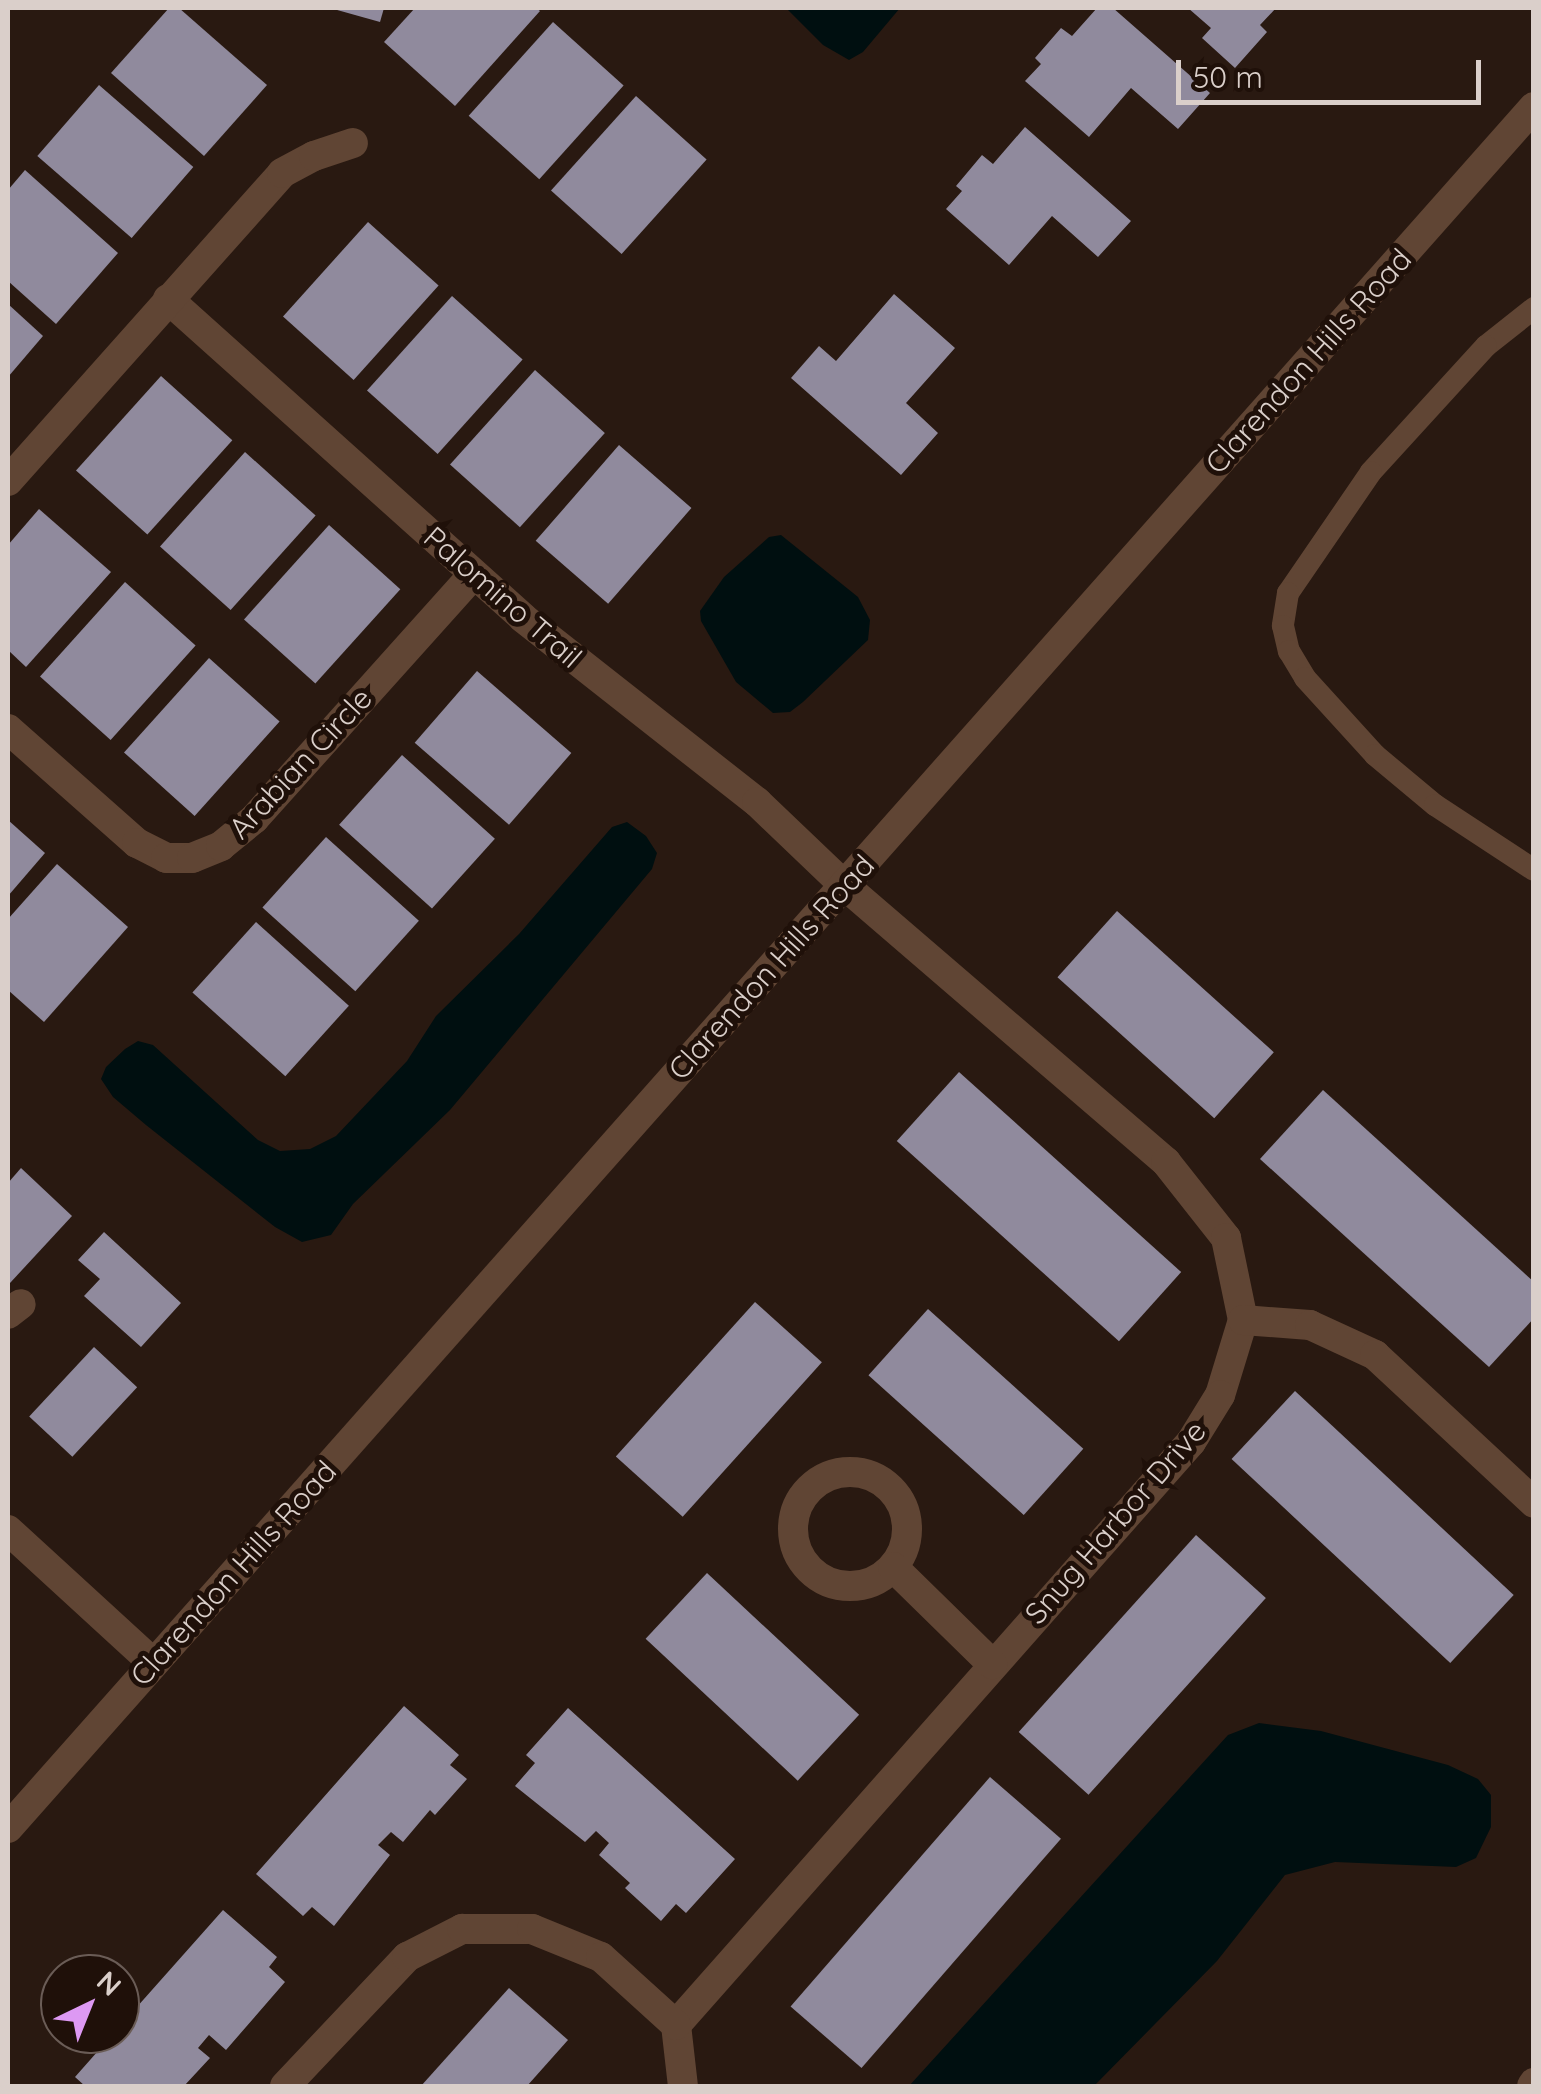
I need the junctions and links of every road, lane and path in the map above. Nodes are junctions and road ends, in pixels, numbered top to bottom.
1 (1534, 107) edge
2 (353, 143) dead end
3 (168, 299) junction
4 (1534, 308) edge
5 (8, 481) edge
6 (474, 574) junction
7 (8, 730) edge
8 (1534, 870) edge
9 (844, 885) junction
10 (1243, 1320) junction
11 (1534, 1503) edge
12 (8, 1530) edge
13 (893, 1566) dead end
14 (154, 1664) junction
15 (992, 1664) junction
16 (8, 1828) edge
17 (676, 2025) junction
18 (285, 2086) edge
19 (683, 2086) edge

1 - 9 street, Clarendon Hills Road
2 - 3 street
3 - 5 street
3 - 6 street, Palomino Trail
4 - 8 lane
6 - 7 street, Arabian Circle
6 - 9 street, Palomino Trail
9 - 10 street, Snug Harbor Drive
9 - 14 street, Clarendon Hills Road
10 - 11 street
10 - 15 street, Snug Harbor Drive
12 - 14 street
13 - 15 street
14 - 16 street, Clarendon Hills Road
15 - 17 street, Snug Harbor Drive
17 - 18 street
17 - 19 street

